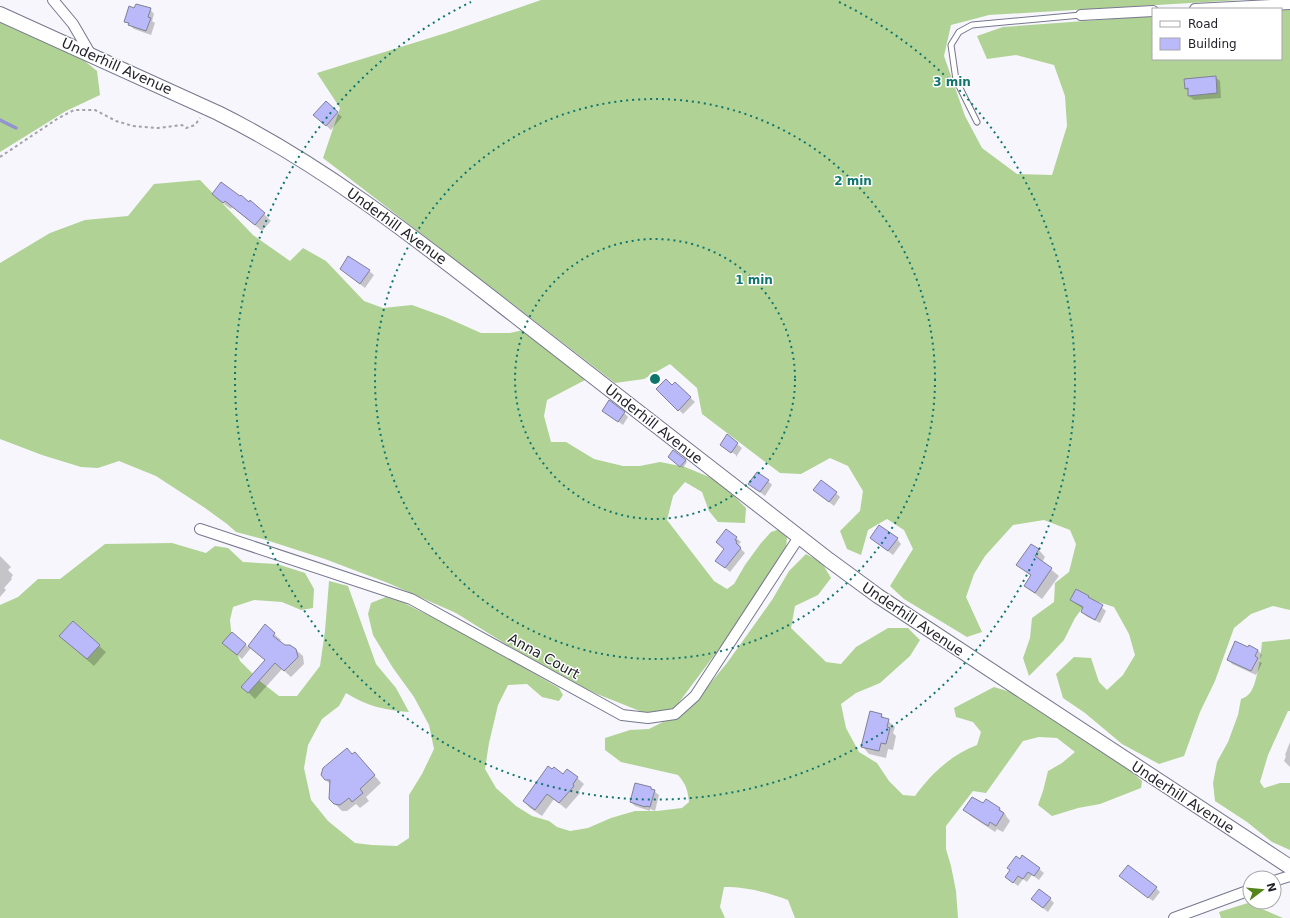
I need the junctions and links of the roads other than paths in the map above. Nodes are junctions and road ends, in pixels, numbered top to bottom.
1 (53, 0) edge
2 (1290, 4) edge
3 (1214, 8) edge
4 (1152, 11) edge
5 (0, 14) edge
6 (1081, 15) joint
7 (91, 55) junction
8 (977, 122) dead end
9 (200, 529) dead end
10 (799, 537) junction
11 (1290, 867) edge
12 (1242, 893) edge
13 (1174, 918) edge

1 - 7 street
2 - 3 street
4 - 6 street
5 - 7 main road, Underhill Avenue
6 - 8 lane
7 - 10 main road, Underhill Avenue
9 - 10 street, Anna Court
10 - 11 main road, Underhill Avenue
12 - 13 street

